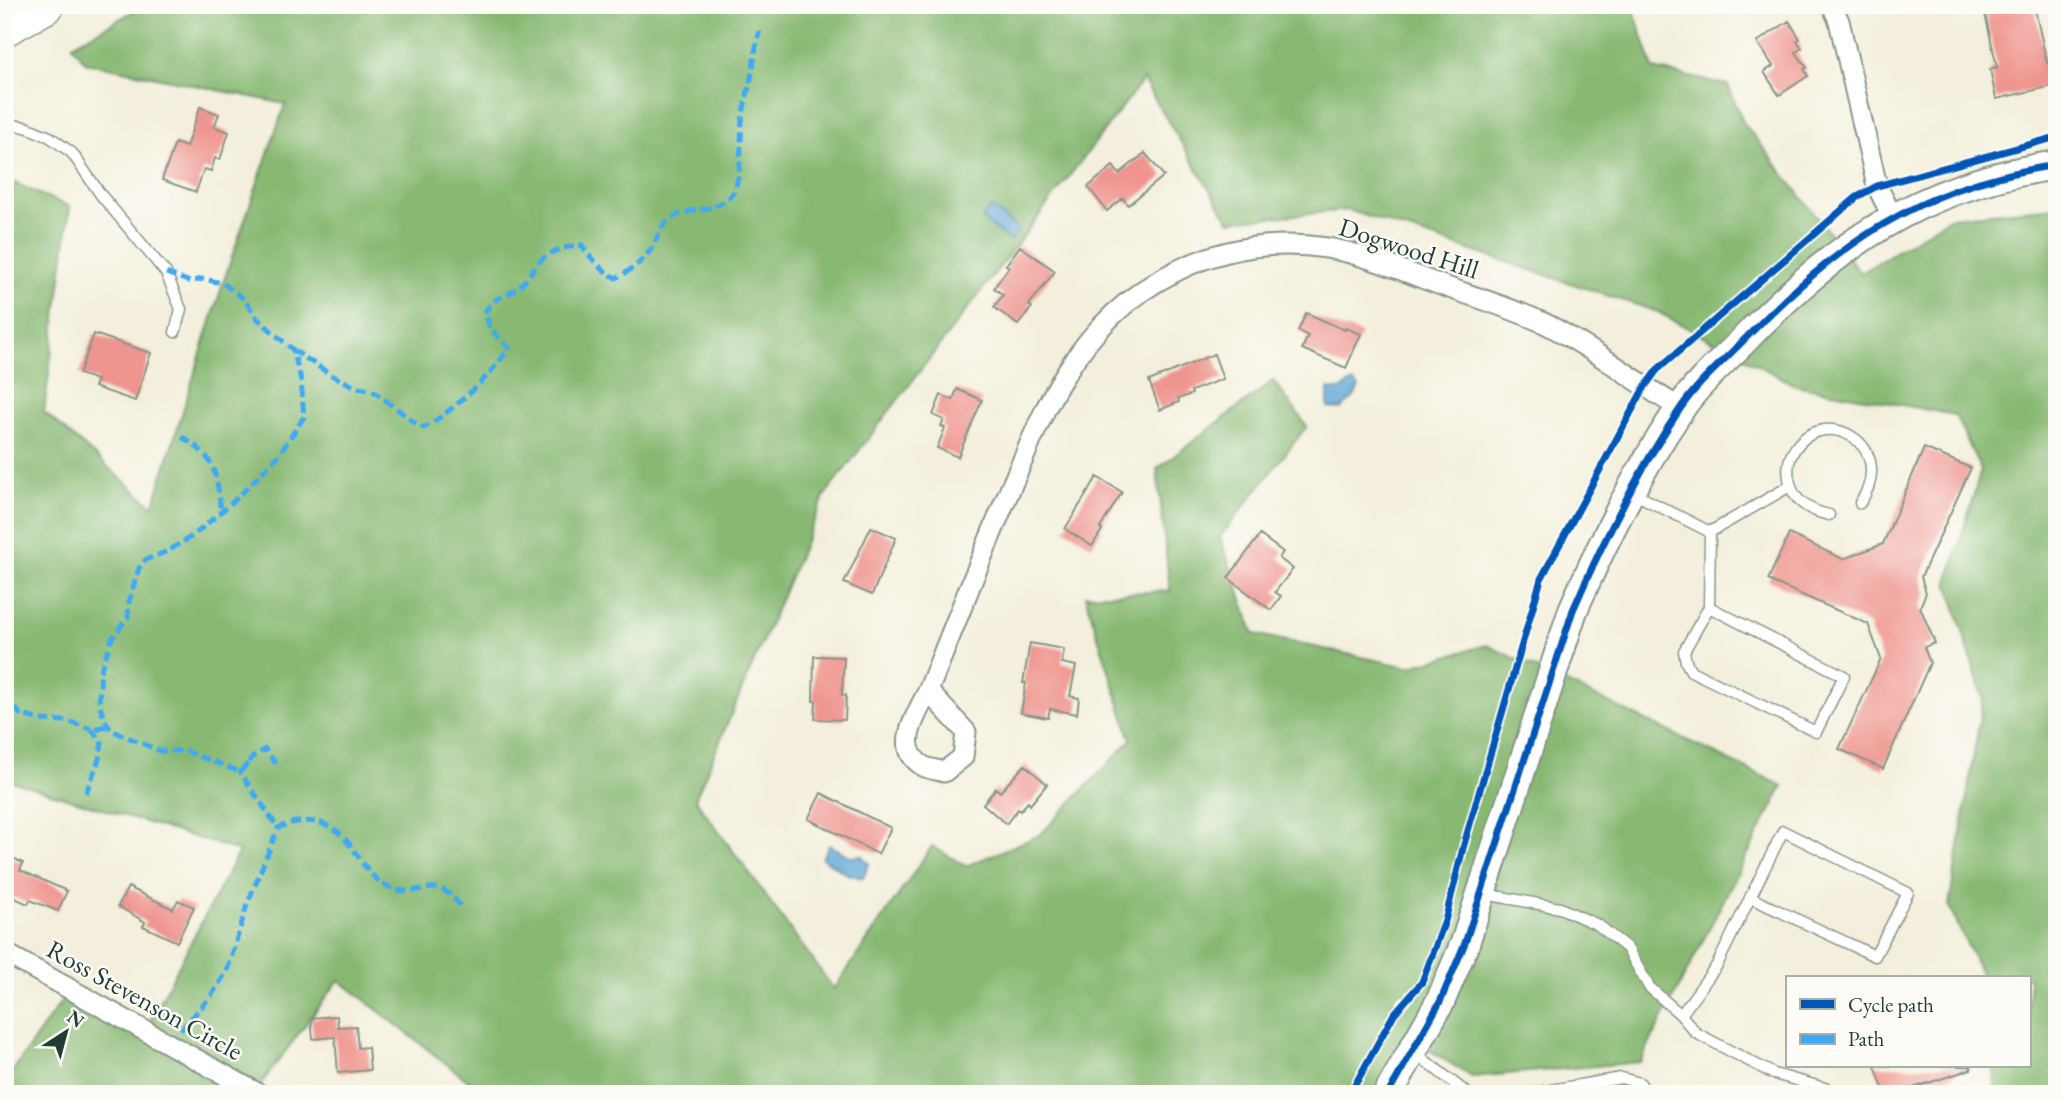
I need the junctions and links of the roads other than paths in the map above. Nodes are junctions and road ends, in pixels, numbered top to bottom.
1 (45, 5) edge
2 (1832, 5) edge
3 (5, 27) edge
4 (5, 124) edge
5 (2057, 165) edge
6 (1893, 218) junction
7 (174, 332) dead end
8 (1680, 408) junction
9 (1790, 486) junction
10 (1631, 492) junction
11 (1860, 503) dead end
12 (1829, 515) dead end
13 (1710, 532) junction
14 (1709, 607) junction
15 (928, 691) dead end
16 (1481, 893) junction
17 (1751, 898) junction
18 (5, 953) edge
19 (1681, 1015) junction
20 (1413, 1052) junction
21 (1832, 1090) dead end
22 (259, 1094) edge
23 (1388, 1094) edge
24 (1468, 1094) edge
25 (1528, 1094) edge
26 (1647, 1094) edge

1 - 3 highway
2 - 6 street
4 - 7 lane
5 - 6 street
6 - 8 street
8 - 10 street
8 - 15 street, Dogwood Hill
9 - 11 lane
9 - 12 lane
9 - 13 lane
10 - 13 lane
10 - 16 street
13 - 14 lane
14 - 14 lane
16 - 19 lane
16 - 20 street
17 - 17 lane
17 - 19 lane
18 - 22 street, Ross Stevenson Circle
19 - 21 lane
20 - 23 street
20 - 24 lane
25 - 26 lane

